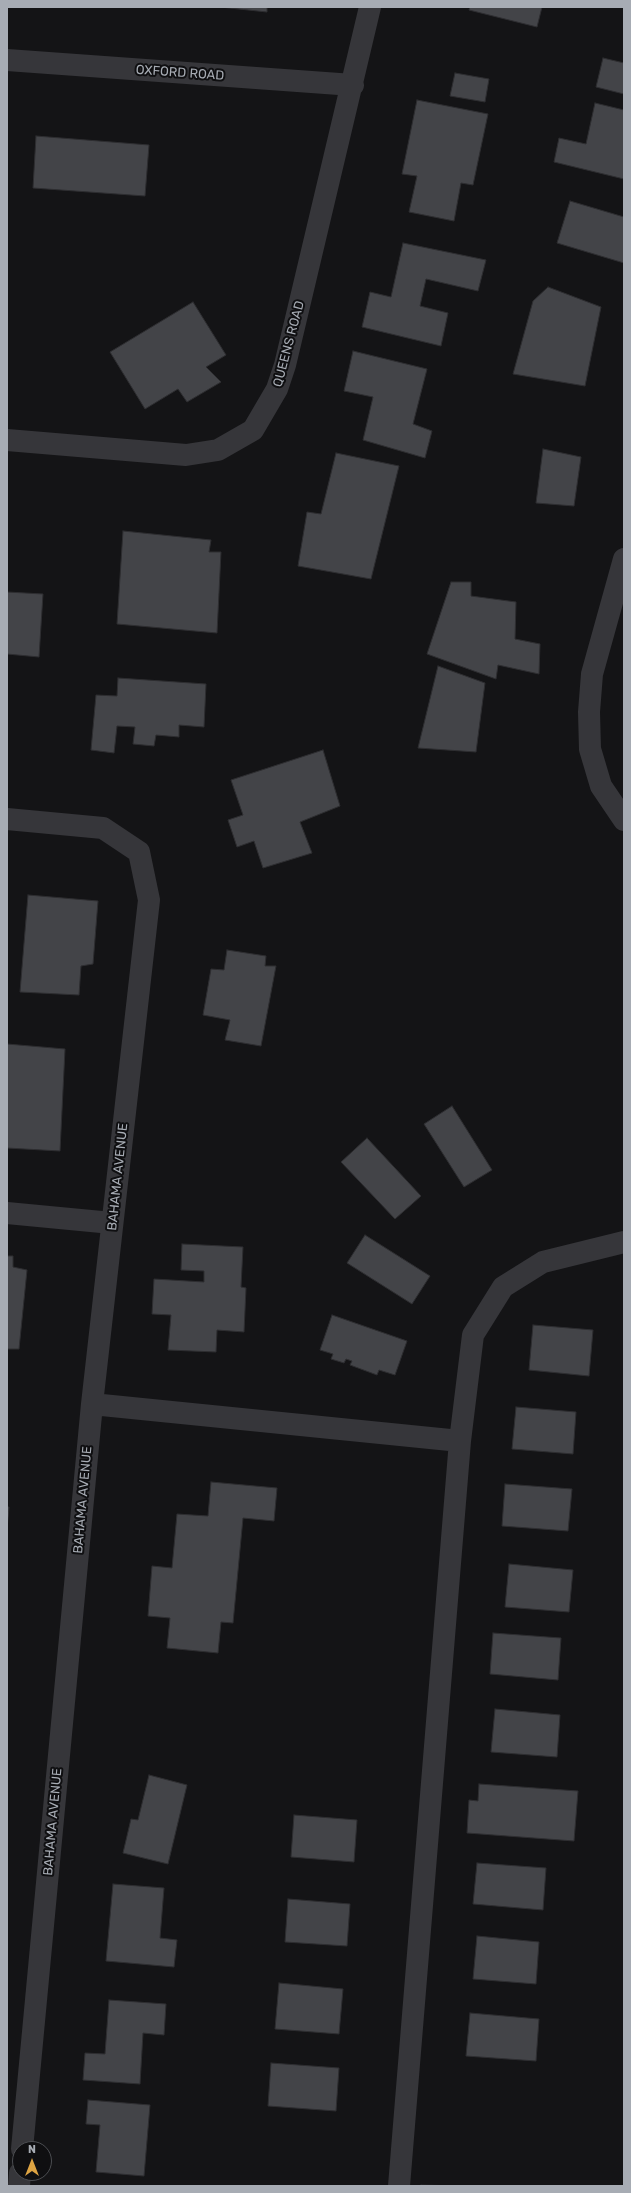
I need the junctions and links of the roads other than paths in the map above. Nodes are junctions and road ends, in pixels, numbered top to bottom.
1 (370, 7) edge
2 (7, 60) edge
3 (353, 85) junction
4 (7, 440) edge
5 (624, 559) edge
6 (7, 819) edge
7 (624, 820) edge
8 (7, 1213) edge
9 (112, 1223) junction
10 (624, 1242) edge
11 (92, 1404) junction
12 (460, 1441) junction
13 (23, 2141) edge
14 (399, 2186) edge

1 - 3 street, QUEENS ROAD
2 - 3 street, OXFORD ROAD
3 - 4 street, QUEENS ROAD
5 - 7 street
6 - 9 street, BAHAMA AVENUE
8 - 9 street
9 - 11 street, BAHAMA AVENUE
10 - 12 street
11 - 12 street
11 - 13 street, BAHAMA AVENUE
12 - 14 street

